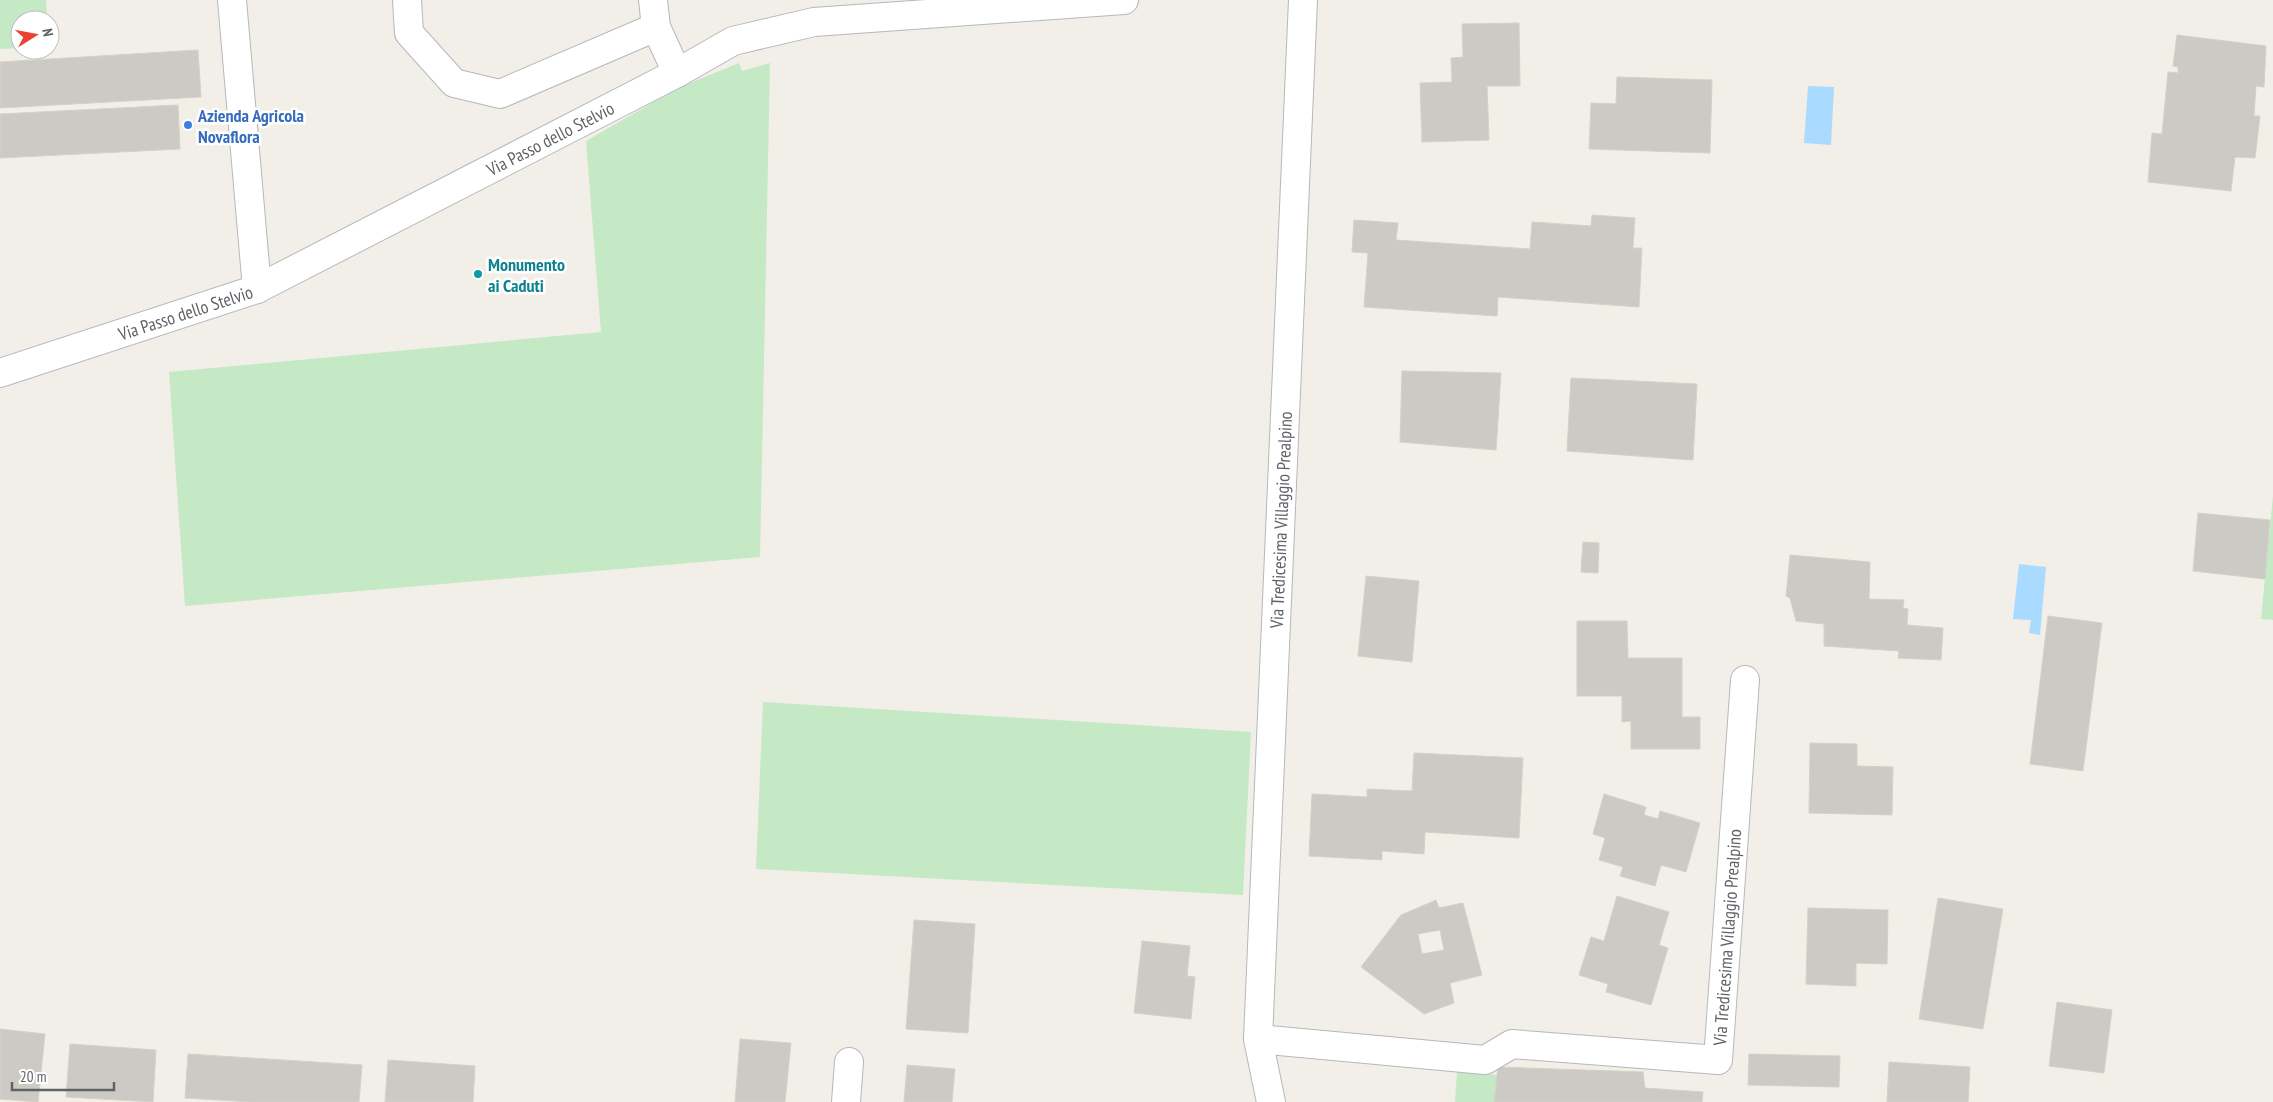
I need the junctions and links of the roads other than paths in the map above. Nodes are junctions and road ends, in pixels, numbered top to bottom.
1 (232, 0) edge
2 (407, 0) edge
3 (653, 0) edge
4 (1124, 0) edge
5 (1303, 0) edge
6 (825, 11) edge
7 (656, 27) junction
8 (678, 73) junction
9 (257, 290) junction
10 (0, 373) edge
11 (1745, 680) dead end
12 (1258, 1039) junction
13 (849, 1062) dead end
14 (846, 1102) edge
15 (1270, 1102) edge

1 - 9 street
2 - 7 street
3 - 7 street
4 - 6 street, Via Passo dello Stelvio
5 - 12 street, Via Tredicesima Villaggio Prealpino
6 - 8 street, Via Passo dello Stelvio
7 - 8 street
8 - 9 street, Via Passo dello Stelvio
9 - 10 street, Via Passo dello Stelvio
11 - 12 street, Via Tredicesima Villaggio Prealpino
12 - 15 street, Via Tredicesima Villaggio Prealpino
13 - 14 street

